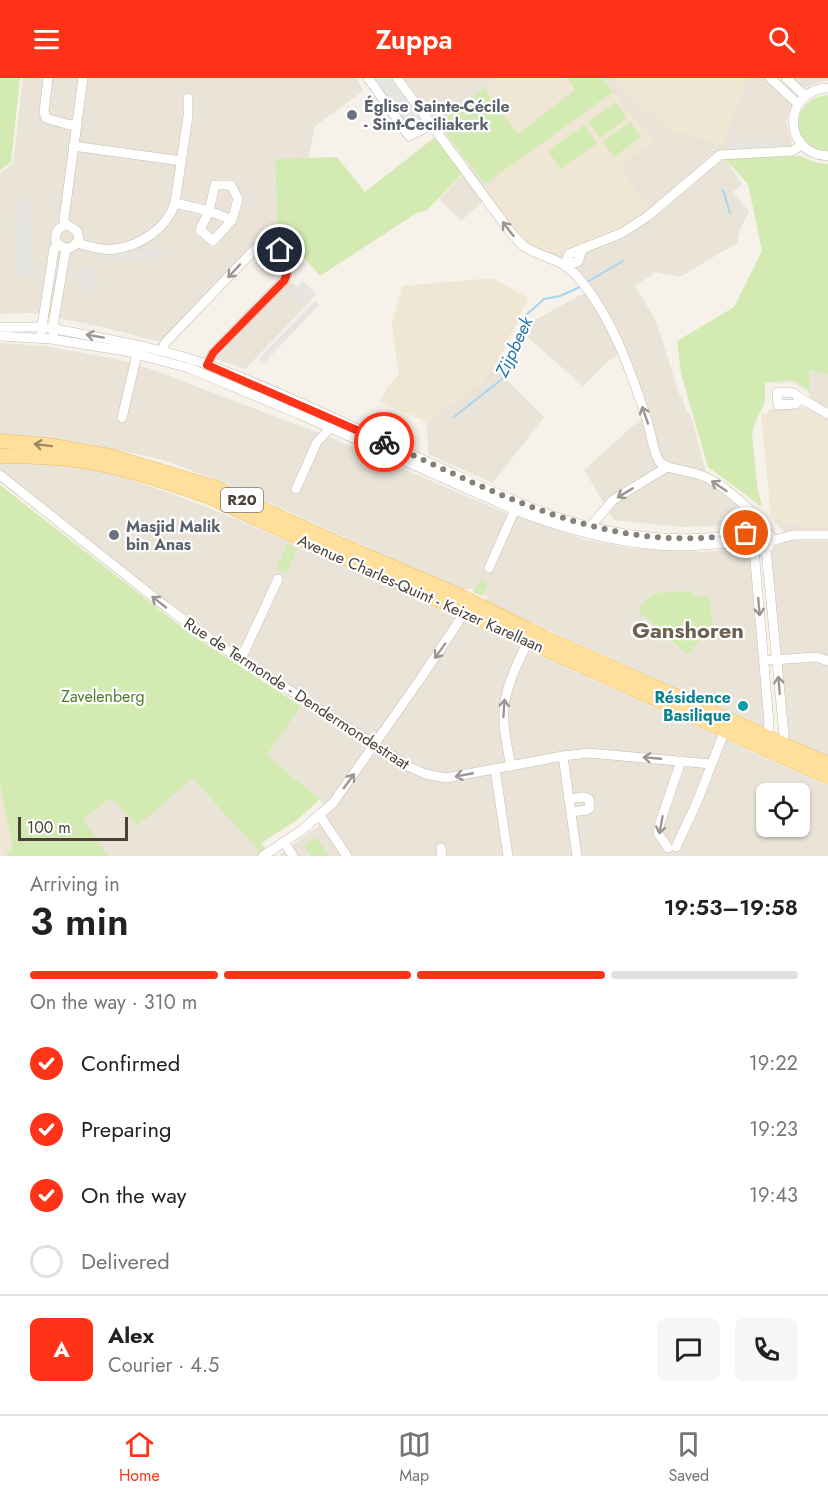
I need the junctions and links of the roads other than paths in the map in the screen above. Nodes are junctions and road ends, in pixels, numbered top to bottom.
1 (48, 78) edge
2 (83, 78) edge
3 (368, 78) edge
4 (397, 78) edge
5 (770, 78) edge
6 (786, 78) edge
7 (828, 88) edge
8 (188, 98) dead end
9 (802, 100) junction
10 (77, 126) junction
11 (431, 126) junction
12 (802, 145) junction
13 (74, 146) junction
14 (828, 156) edge
15 (182, 161) junction
16 (58, 174) dead end
17 (69, 176) junction
18 (175, 203) junction
19 (208, 211) junction
20 (232, 220) junction
21 (65, 225) junction
22 (77, 243) junction
23 (62, 246) junction
24 (582, 249) dead end
25 (0, 327) edge
26 (47, 334) junction
27 (0, 336) edge
28 (138, 349) junction
29 (162, 351) junction
30 (207, 365) junction
31 (800, 398) dead end
32 (828, 414) edge
33 (122, 418) dead end
34 (333, 424) junction
35 (0, 441) edge
36 (0, 456) edge
37 (667, 467) junction
38 (0, 475) edge
39 (296, 489) dead end
40 (517, 507) junction
41 (756, 526) junction
42 (590, 527) junction
43 (746, 533) junction
44 (828, 535) edge
45 (769, 545) junction
46 (751, 546) junction
47 (489, 568) dead end
48 (278, 579) dead end
49 (468, 607) junction
50 (528, 641) junction
51 (828, 649) edge
52 (241, 659) junction
53 (777, 660) junction
54 (825, 660) edge
55 (764, 661) junction
56 (727, 725) junction
57 (765, 742) junction
58 (375, 744) junction
59 (780, 748) junction
60 (563, 756) junction
61 (681, 761) junction
62 (711, 764) junction
63 (828, 764) edge
64 (511, 766) junction
65 (495, 769) junction
66 (828, 777) edge
67 (569, 798) junction
68 (571, 812) junction
69 (320, 816) junction
70 (284, 842) junction
71 (672, 852) edge
72 (263, 856) edge
73 (293, 856) edge
74 (347, 856) edge
75 (508, 856) edge
76 (578, 856) edge

1 - 10 street
2 - 10 street
3 - 11 street
4 - 11 street
5 - 9 street
6 - 9 street
7 - 9 street
8 - 15 street
9 - 12 street
10 - 13 street
37 -> 11 street
12 - 14 street
12 - 24 street
13 - 15 street
13 - 17 street
15 - 18 street
16 - 17 street
17 - 21 street
18 - 19 street
18 - 22 street
19 - 20 street
19 - 20 street
19 - 20 street
21 - 22 street
21 - 23 street
22 - 23 street
23 - 26 street
25 - 26 street
26 - 27 street
26 - 28 street
28 - 29 street
28 - 33 street
28 - 34 street
29 - 30 street
30 -> 29 street
30 - 34 street
31 - 32 street
34 - 39 street
34 - 40 street
49 -> 35 main road, Avenue Charles-Quint - Keizer Karellaan / R20
36 - 49 main road, Avenue Charles-Quint - Keizer Karellaan / R20
41 -> 37 street
37 -> 42 street
52 -> 38 street, Rue de Termonde - Dendermondestraat
40 - 42 street
40 - 46 street
40 - 47 street
41 - 43 street
41 - 45 street
42 - 43 street
43 - 46 street
44 - 45 street
45 - 46 street
45 - 53 street
46 -> 55 street
48 - 52 street
49 - 50 main road, Avenue Charles-Quint - Keizer Karellaan / R20
49 - 56 main road, Avenue Charles-Quint - Keizer Karellaan / R20
49 -> 58 street
50 - 56 main road, Avenue Charles-Quint - Keizer Karellaan / R20
64 -> 50 street
51 - 54 street
52 - 58 street, Rue de Termonde - Dendermondestraat
53 - 54 street
53 - 55 street
59 -> 53 street
55 - 57 street
56 - 57 main road, Avenue Charles-Quint - Keizer Karellaan / R20
56 - 62 street
57 - 59 main road, Avenue Charles-Quint - Keizer Karellaan / R20
65 -> 58 street, Rue de Termonde - Dendermondestraat
69 -> 58 street
59 - 63 main road, Avenue Charles-Quint - Keizer Karellaan / R20
59 - 66 main road, Avenue Charles-Quint - Keizer Karellaan / R20
61 -> 60 street, Rue de Termonde - Dendermondestraat
60 - 64 street, Rue de Termonde - Dendermondestraat
60 - 67 street
61 - 62 street, Rue de Termonde - Dendermondestraat
61 -> 71 street
62 - 71 street
64 - 65 street, Rue de Termonde - Dendermondestraat
65 - 75 street
67 - 68 street
67 - 68 street
68 - 76 street
69 - 70 street
69 - 74 street
70 - 72 street
70 - 73 street

